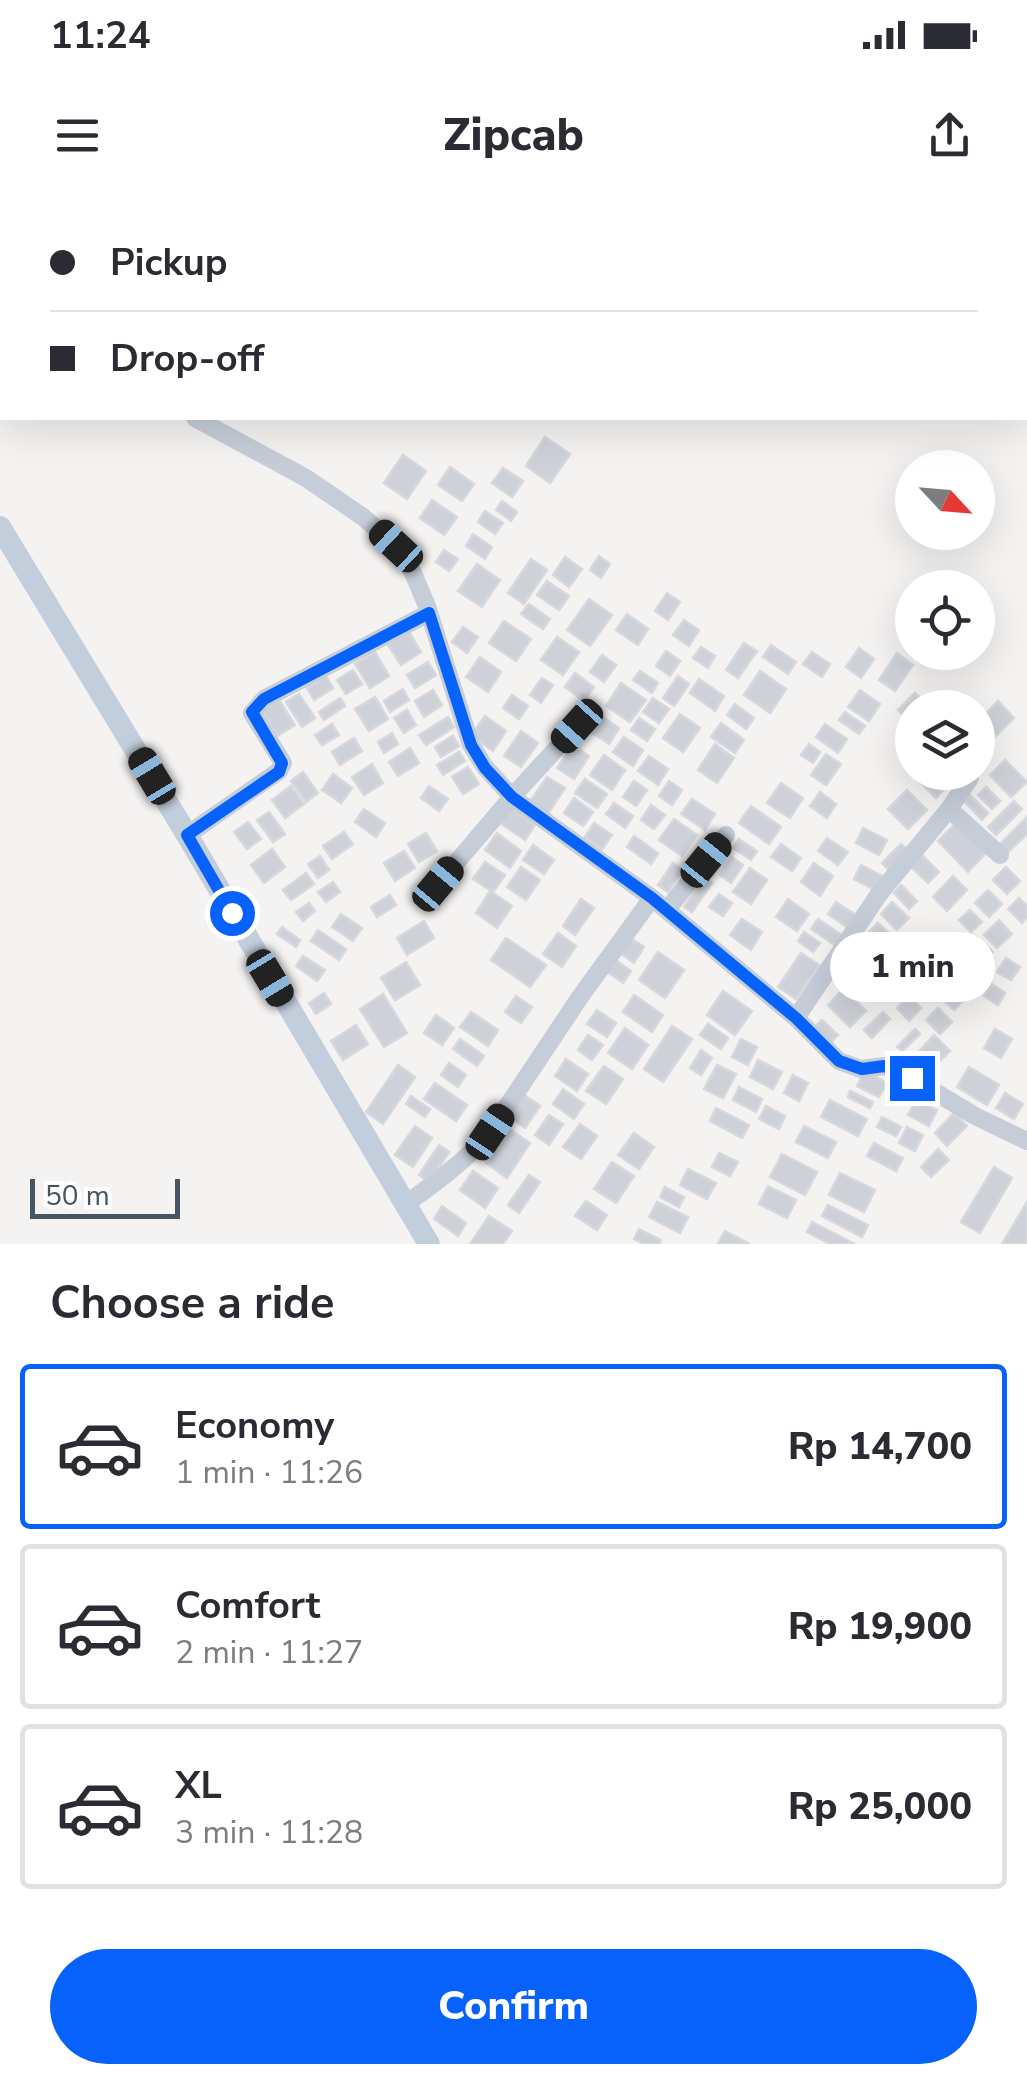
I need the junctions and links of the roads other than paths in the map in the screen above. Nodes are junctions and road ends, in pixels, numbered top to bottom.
1 (200, 420) edge
2 (0, 526) edge
3 (429, 613) junction
4 (577, 726) dead end
5 (962, 790) edge
6 (512, 797) junction
7 (949, 809) junction
8 (187, 835) junction
9 (726, 835) dead end
10 (1000, 855) dead end
11 (438, 884) dead end
12 (660, 904) junction
13 (796, 1018) junction
14 (1027, 1141) edge
15 (406, 1204) junction
16 (429, 1244) edge

1 - 3 street
2 - 8 main road
3 - 6 street
3 - 8 street
4 - 6 street
5 - 7 street
6 - 11 street
6 - 12 street
7 - 10 street
7 - 13 street
8 - 15 main road
9 - 12 street
12 - 13 street
12 - 15 street
13 - 14 street
15 - 16 main road

